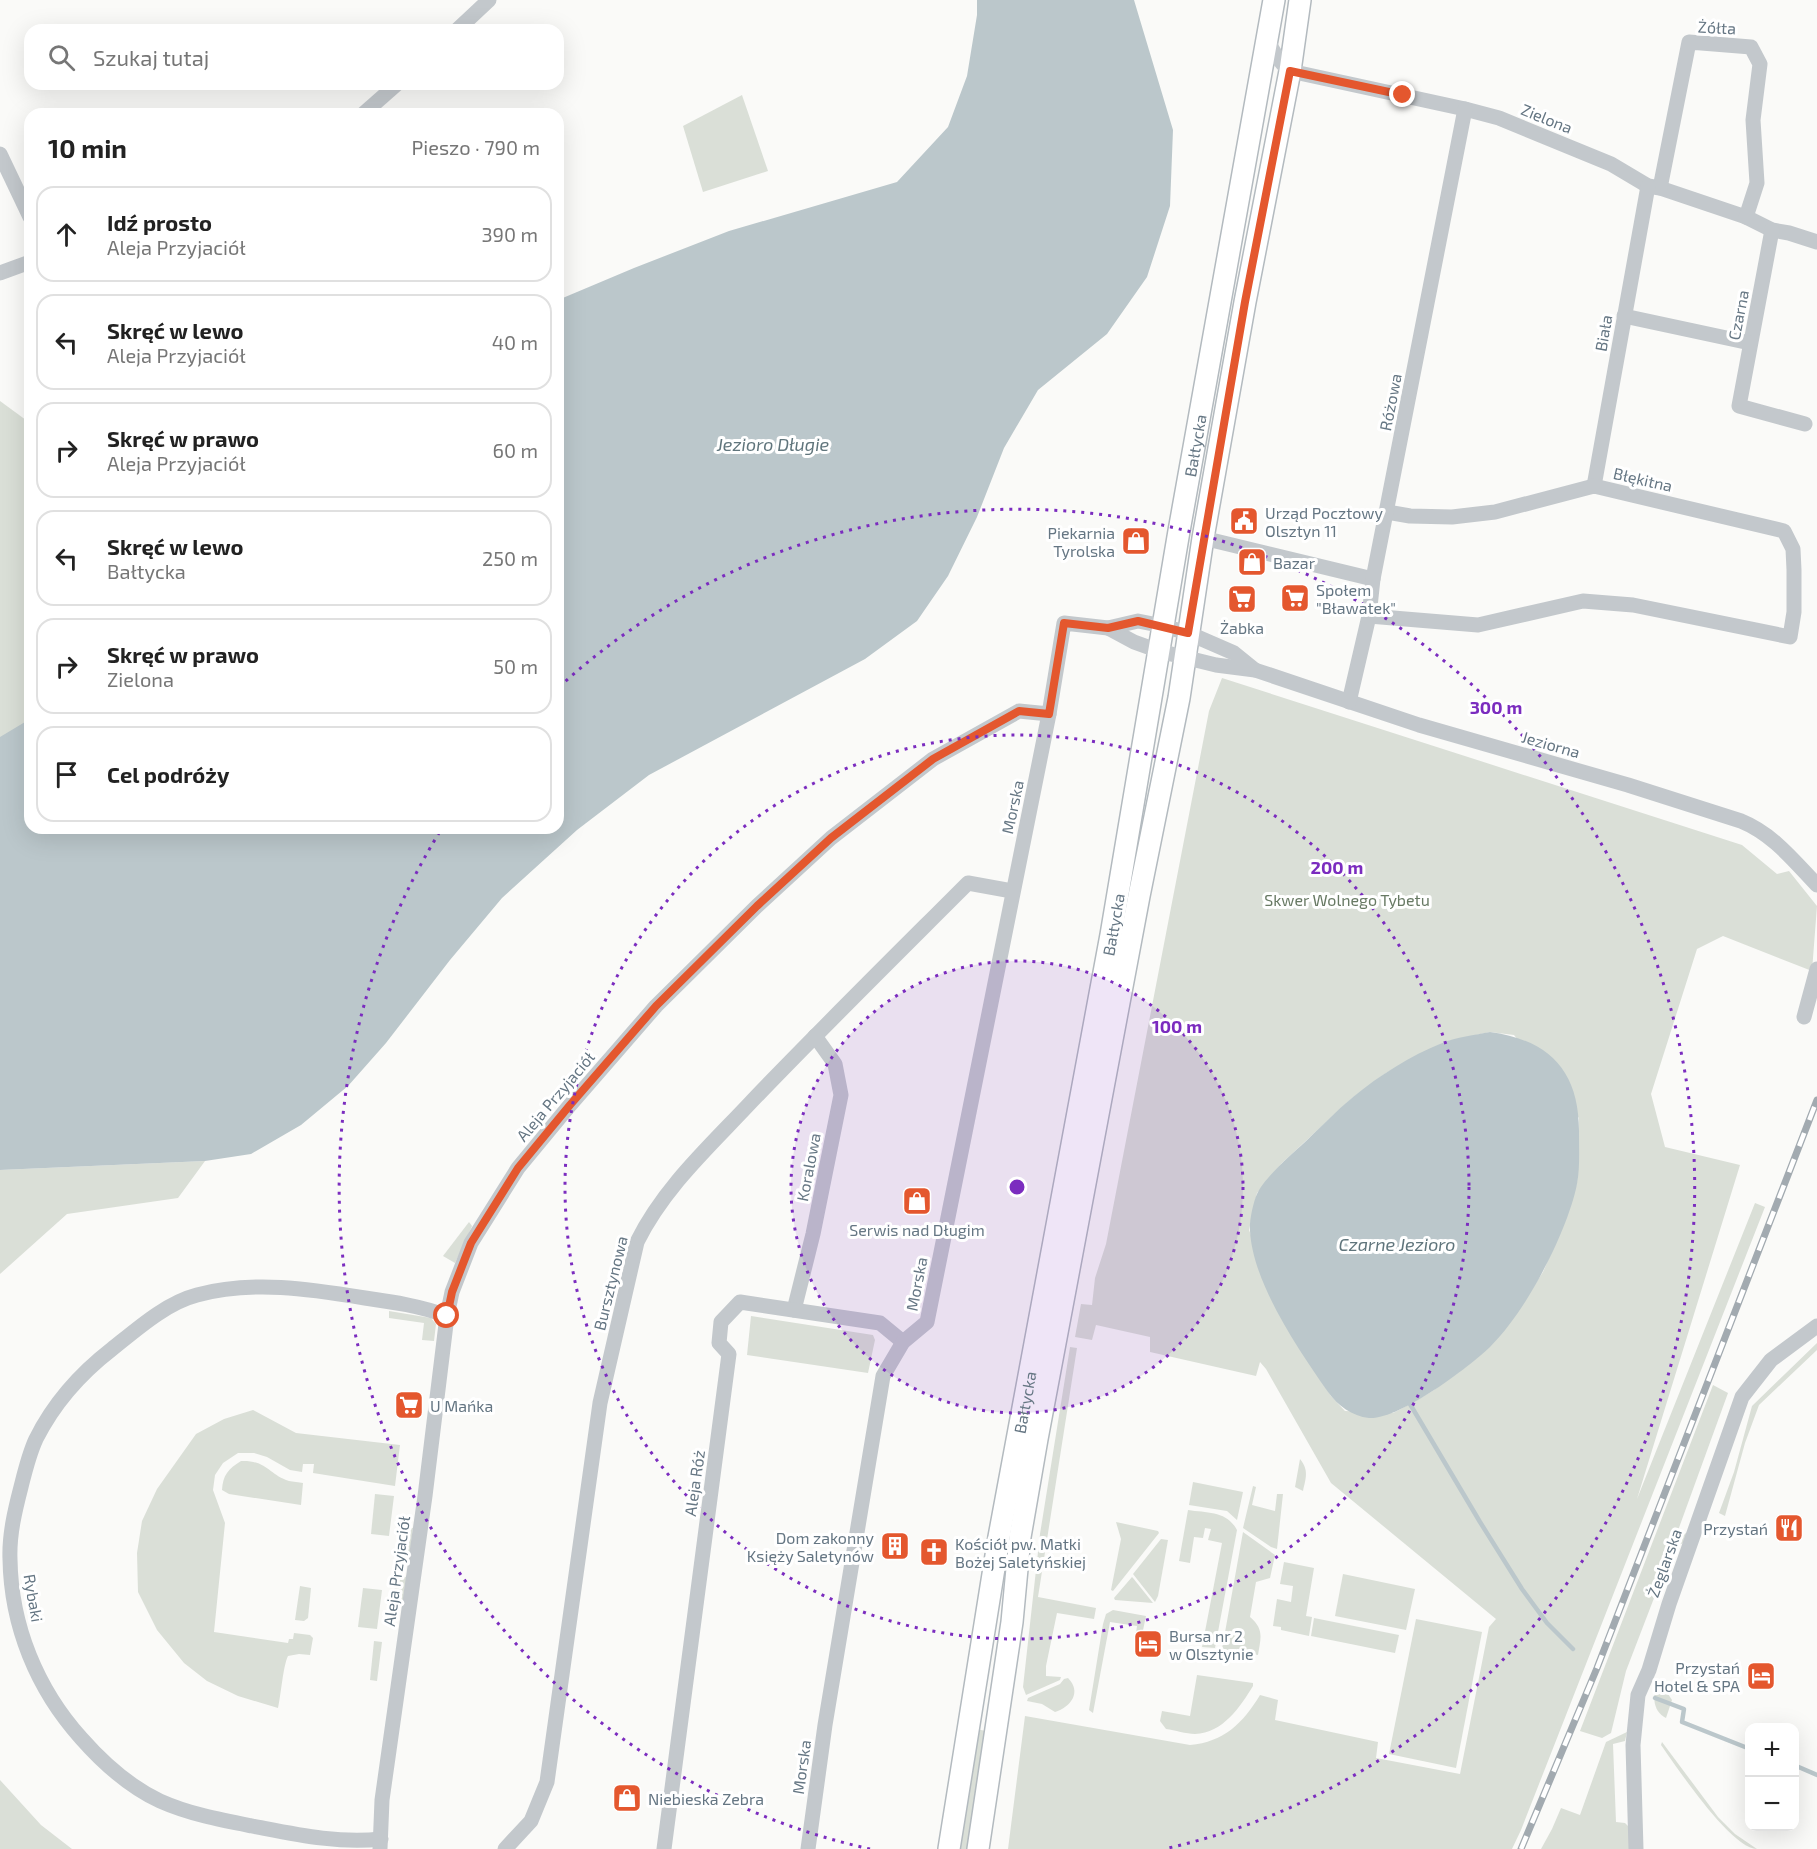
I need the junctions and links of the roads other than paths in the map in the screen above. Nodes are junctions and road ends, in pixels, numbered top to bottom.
1 (489, 0) edge
2 (1274, 0) edge
3 (1300, 0) edge
4 (463, 24) edge
5 (1268, 40) junction
6 (1290, 71) junction
7 (390, 90) edge
8 (370, 108) edge
9 (1465, 109) junction
10 (0, 154) edge
11 (1654, 187) junction
12 (24, 204) edge
13 (1746, 217) junction
14 (1772, 230) junction
15 (1817, 242) edge
16 (24, 264) edge
17 (0, 273) edge
18 (1624, 316) junction
19 (1750, 343) junction
20 (1805, 424) dead end
21 (1594, 486) junction
22 (1387, 512) junction
23 (1203, 538) junction
24 (1373, 579) junction
25 (1369, 616) junction
26 (1163, 626) junction
27 (1108, 628) junction
28 (1188, 633) junction
29 (1159, 651) junction
30 (1184, 658) junction
31 (1255, 670) junction
32 (1348, 702) junction
33 (1049, 714) junction
34 (1817, 885) edge
35 (1012, 891) junction
36 (1817, 969) edge
37 (1804, 1017) dead end
38 (814, 1036) junction
39 (794, 1310) junction
40 (447, 1316) junction
41 (1817, 1326) edge
42 (903, 1342) junction
43 (384, 1846) edge
44 (505, 1849) edge
45 (664, 1849) edge
46 (808, 1849) edge
47 (949, 1849) edge
48 (978, 1849) edge
49 (1636, 1849) edge

1 - 4 street
2 - 5 main road, Bałtycka
3 - 6 main road, Bałtycka
5 - 6 street
5 - 26 main road, Bałtycka
6 - 9 street, Zielona
6 - 23 main road, Bałtycka
7 - 8 street
9 - 11 street, Zielona
9 - 22 street, Różowa
10 - 12 street
11 - 13 street, Zielona
11 - 13 street, Żółta
11 - 18 street, Biała
13 - 14 street, Zielona
14 - 15 street, Zielona
14 - 19 street, Czarna
16 - 17 street
18 - 19 street
18 - 21 street, Biała
19 - 20 street, Czarna
21 - 22 street, Błękitna
21 - 25 street, Błękitna
22 - 24 street, Różowa
23 - 24 street
23 - 28 main road, Bałtycka
24 - 25 street, Różowa
25 - 32 street, Różowa
26 - 27 street
26 - 28 street, Jeziorna
26 - 29 main road, Bałtycka
27 - 29 street
27 - 33 street
28 - 30 main road, Bałtycka
28 - 31 street, Jeziorna
29 - 30 street
29 - 47 main road, Bałtycka
30 - 31 street, Jeziorna
30 - 48 main road, Bałtycka
31 - 32 street, Jeziorna
32 - 34 street, Jeziorna
33 - 35 street, Morska
33 - 40 street, Aleja Przyjaciół
35 - 38 street, Bursztynowa
35 - 42 street, Morska
36 - 37 street
38 - 39 street, Koralowa
38 - 44 street, Bursztynowa
39 - 42 street, Aleja Róż
39 - 45 street, Aleja Róż
40 - 43 street, Aleja Przyjaciół
40 - 43 street, Rybaki
41 - 49 street, Żeglarska
42 - 46 street, Morska

